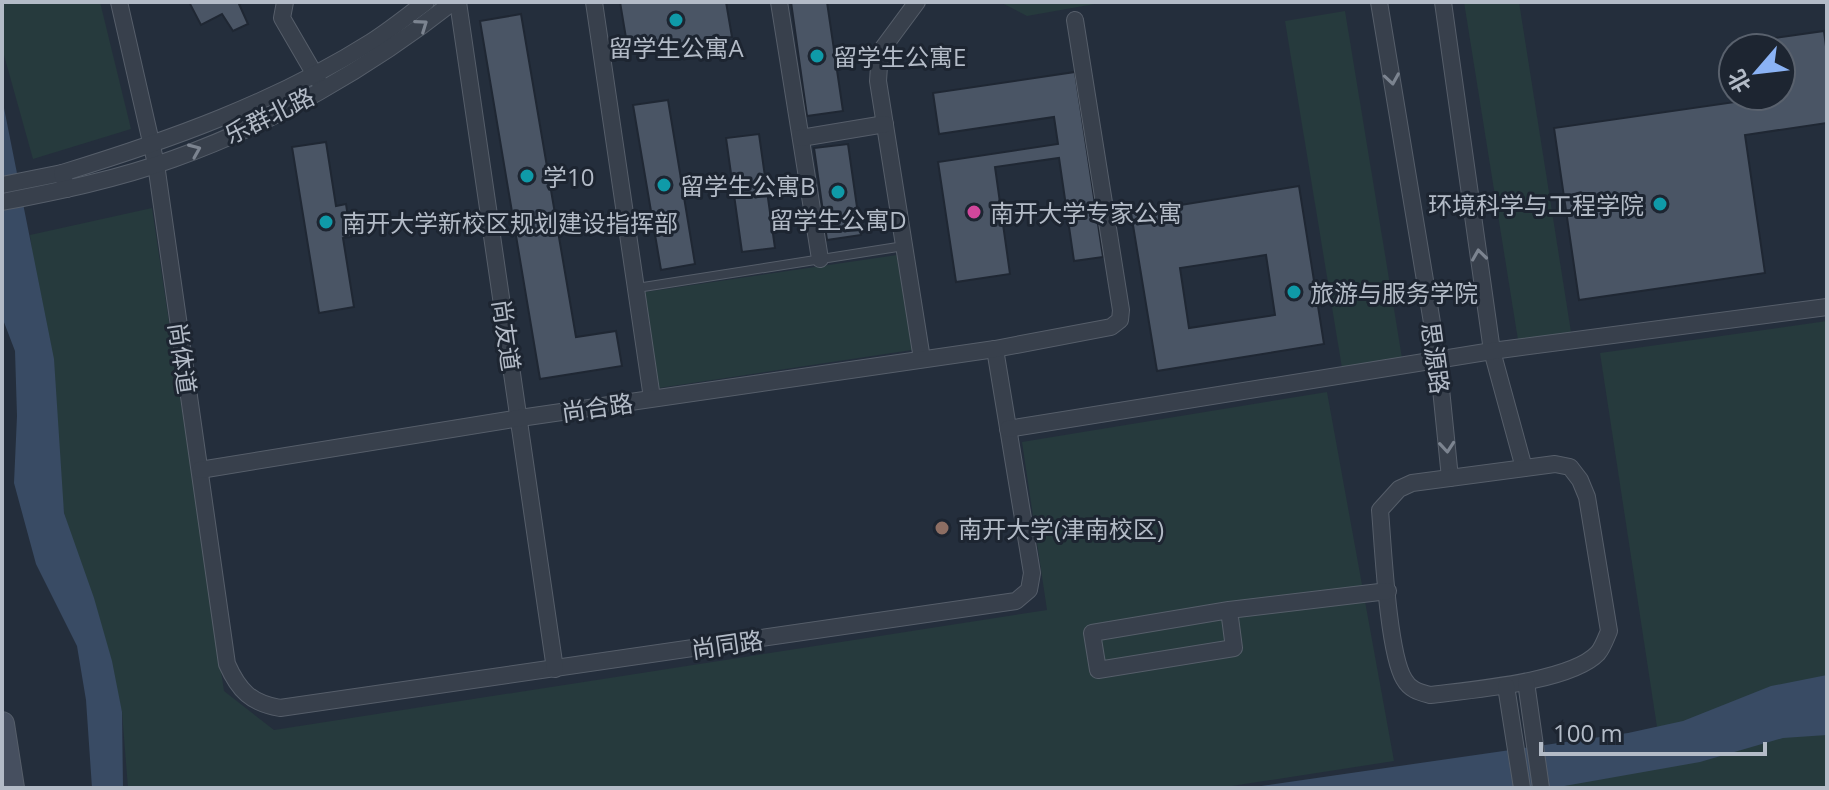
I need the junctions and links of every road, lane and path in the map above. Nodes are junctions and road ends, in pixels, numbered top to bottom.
1 (119, 2) edge
2 (285, 2) edge
3 (426, 2) edge
4 (455, 2) edge
5 (594, 2) edge
6 (779, 2) edge
7 (917, 2) edge
8 (1379, 2) edge
9 (1443, 2) edge
10 (1075, 20) dead end
11 (314, 73) junction
12 (323, 89) junction
13 (885, 124) junction
14 (801, 138) junction
15 (152, 146) junction
16 (156, 164) junction
17 (65, 181) junction
18 (2, 185) edge
19 (31, 188) junction
20 (2, 202) edge
21 (904, 246) junction
22 (820, 259) junction
23 (636, 288) junction
24 (1827, 307) edge
25 (995, 349) junction
26 (1492, 351) junction
27 (922, 359) junction
28 (1438, 359) junction
29 (652, 398) junction
30 (520, 418) junction
31 (1008, 429) junction
32 (1524, 468) junction
33 (200, 470) junction
34 (1450, 478) junction
35 (1388, 591) junction
36 (1229, 610) junction
37 (555, 669) junction
38 (1526, 682) junction
39 (1506, 686) junction
40 (259, 704) joint
41 (2, 724) edge
42 (12, 788) edge
43 (1522, 788) edge
44 (1541, 788) edge

1 - 15 street, 尚体道
2 - 11 street
3 - 11 street, 乐群北路
12 -> 4 street, 乐群北路
4 - 30 street, 尚友道
5 - 23 street
6 - 14 street
7 - 13 street
8 -> 28 street, 思源路
26 -> 9 street
10 - 25 street, 尚合路
11 - 12 street
11 - 15 street, 乐群北路
16 -> 12 street, 乐群北路
13 - 14 street
13 - 21 street
14 - 22 street
15 - 16 street, 尚体道
15 - 17 street, 乐群北路
16 - 17 street, 乐群北路
16 - 33 street, 尚体道
17 - 19 street, 乐群北路
18 - 19 street
19 - 20 street
21 - 22 lane
21 - 27 street
22 - 23 lane
23 - 29 street
24 - 26 street
25 - 27 street, 尚合路
25 - 31 street
26 - 28 street
26 - 32 street
27 - 29 street, 尚合路
28 - 31 street
28 -> 34 street, 思源路
29 - 30 street, 尚合路
30 - 33 street, 尚合路
30 - 37 street, 尚友道
31 - 37 street, 尚同路
32 - 34 street
32 - 38 street
33 - 40 street, 尚体道
34 - 35 street
35 - 36 street
35 - 39 street
36 - 36 street
37 - 40 street, 尚同路
38 - 39 street
38 - 44 street
39 - 43 street
41 - 42 main road

